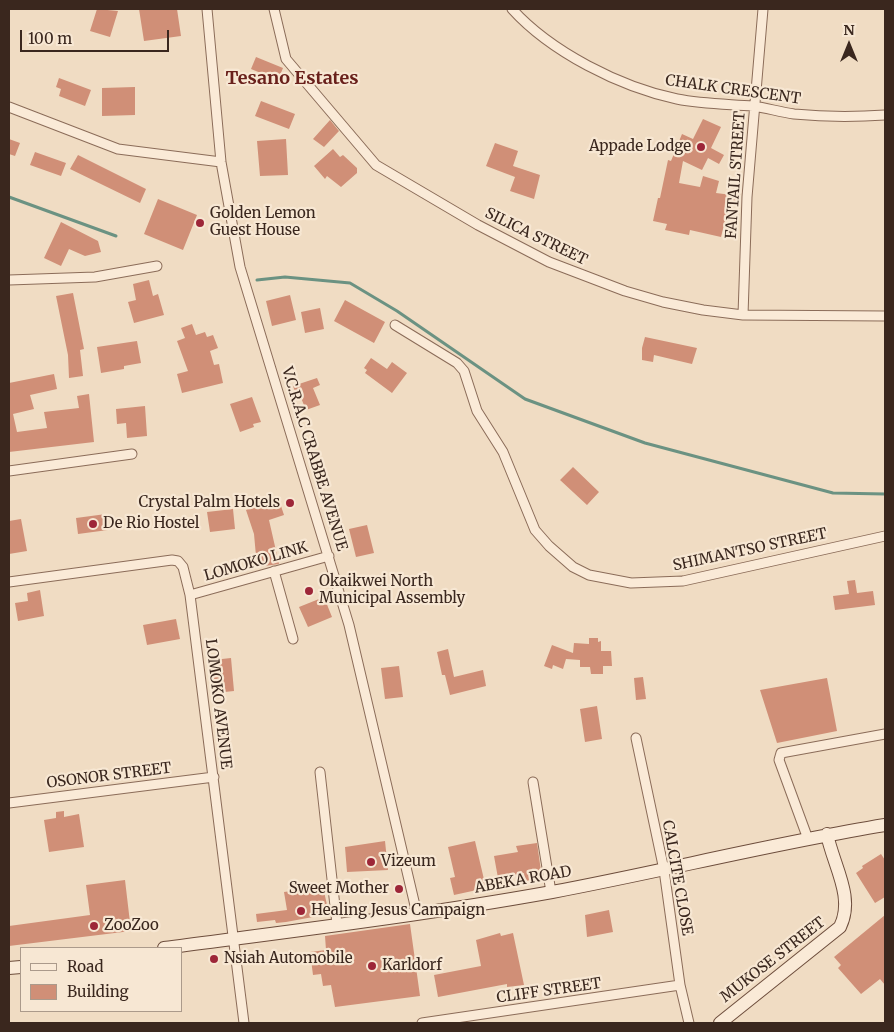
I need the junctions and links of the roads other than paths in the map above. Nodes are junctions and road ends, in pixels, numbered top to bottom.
1 (207, 9) edge
2 (274, 9) edge
3 (512, 9) edge
4 (763, 9) edge
5 (754, 106) junction
6 (9, 107) edge
7 (885, 115) edge
8 (221, 162) junction
9 (157, 266) dead end
10 (9, 280) edge
11 (743, 314) junction
12 (885, 316) edge
13 (395, 325) dead end
14 (132, 454) dead end
15 (9, 471) edge
16 (885, 536) edge
17 (329, 556) junction
18 (274, 571) junction
19 (9, 582) edge
20 (190, 596) junction
21 (293, 639) dead end
22 (885, 734) edge
23 (636, 738) dead end
24 (320, 772) dead end
25 (214, 777) junction
26 (533, 782) dead end
27 (9, 803) edge
28 (885, 825) edge
29 (827, 834) junction
30 (808, 839) junction
31 (664, 870) junction
32 (551, 892) junction
33 (417, 914) junction
34 (337, 924) junction
35 (233, 939) junction
36 (172, 947) edge
37 (680, 985) junction
38 (244, 1023) edge
39 (422, 1023) edge
40 (689, 1023) edge
41 (720, 1023) edge

1 - 8 street, V.C.R.A.C CRABBE AVENUE
2 - 11 street, SILICA STREET
3 - 5 street, CHALK CRESCENT
4 - 5 street, FANTAIL STREET
5 - 7 street, CHALK CRESCENT
5 - 11 street, FANTAIL STREET
6 - 8 street
8 - 17 street, V.C.R.A.C CRABBE AVENUE
9 - 10 street
11 - 12 street, SILICA STREET
13 - 16 street, SHIMANTSO STREET
14 - 15 street
17 - 18 street, LOMOKO LINK
17 - 33 street, V.C.R.A.C CRABBE AVENUE
18 - 20 street, LOMOKO LINK
18 - 21 street
19 - 20 street, LOMOKO AVENUE
20 - 25 street, LOMOKO AVENUE
22 - 30 street
23 - 31 street, CALCITE CLOSE
24 - 34 street
25 - 27 street, OSONOR STREET
25 - 35 street, LOMOKO AVENUE
26 - 32 street
28 - 29 street, ABEKA ROAD
29 - 30 street, ABEKA ROAD
29 - 41 street, MUKOSE STREET
30 - 31 street, ABEKA ROAD
31 - 32 street, ABEKA ROAD
31 - 37 street, CALCITE CLOSE
32 - 33 street, ABEKA ROAD
33 - 34 street, ABEKA ROAD
34 - 35 street, ABEKA ROAD
35 - 36 street, ABEKA ROAD
35 - 38 street, LOMOKO AVENUE
37 - 39 street, CLIFF STREET
37 - 40 street, CALCITE CLOSE

